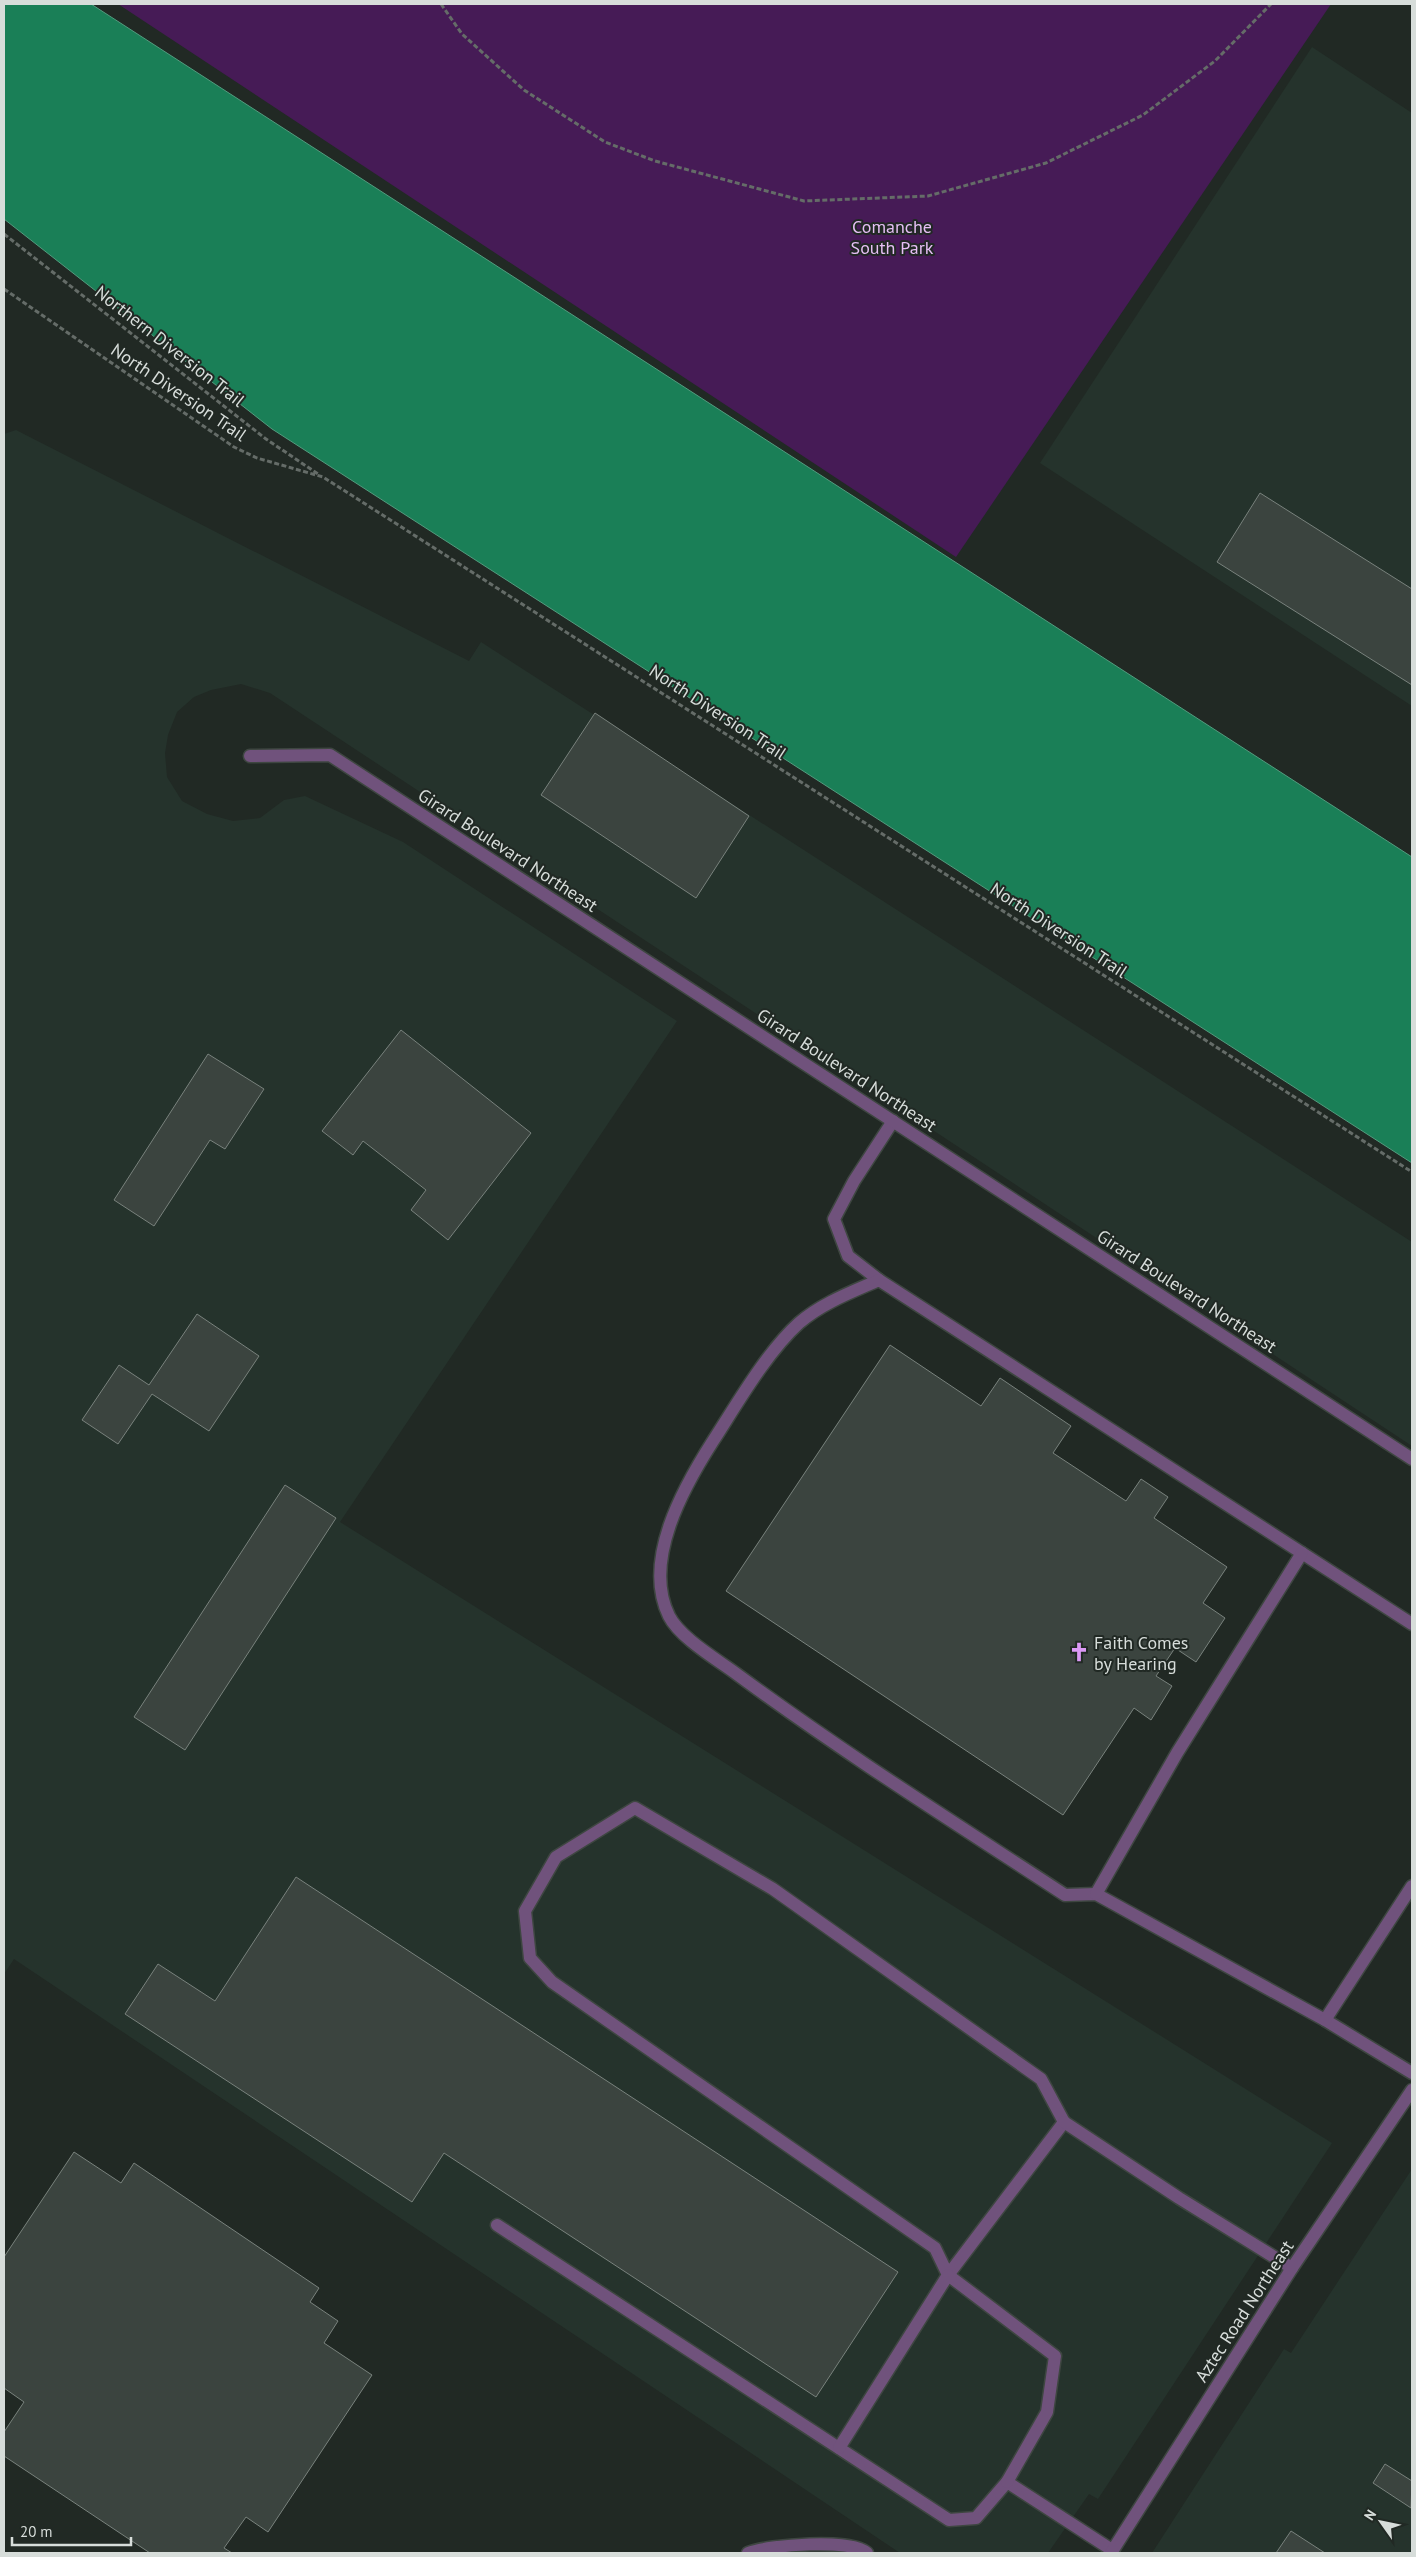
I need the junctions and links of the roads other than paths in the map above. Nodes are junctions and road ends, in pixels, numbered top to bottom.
1 (250, 756) dead end
2 (893, 1121) junction
3 (880, 1280) junction
4 (1412, 1459) edge
5 (1302, 1553) junction
6 (1412, 1624) edge
7 (1412, 1886) edge
8 (1096, 1894) junction
9 (1325, 2020) junction
10 (1412, 2073) edge
11 (1412, 2090) edge
12 (1064, 2122) junction
13 (497, 2225) dead end
14 (1292, 2268) junction
15 (948, 2275) junction
16 (839, 2448) junction
17 (1007, 2482) junction
18 (1111, 2552) edge
19 (748, 2553) edge
20 (867, 2553) edge

1 - 2 street, Girard Boulevard Northeast
2 - 3 street
2 - 4 street, Girard Boulevard Northeast
3 - 5 street
3 - 8 street
5 - 6 street
5 - 8 street
7 - 9 street
8 - 9 street
9 - 10 street
11 - 14 street, Aztec Road Northeast
12 - 14 street
12 - 15 street
12 - 15 street
13 - 16 street
14 - 18 street, Aztec Road Northeast
15 - 16 street
15 - 17 street
16 - 17 street
17 - 18 street
19 - 20 street

